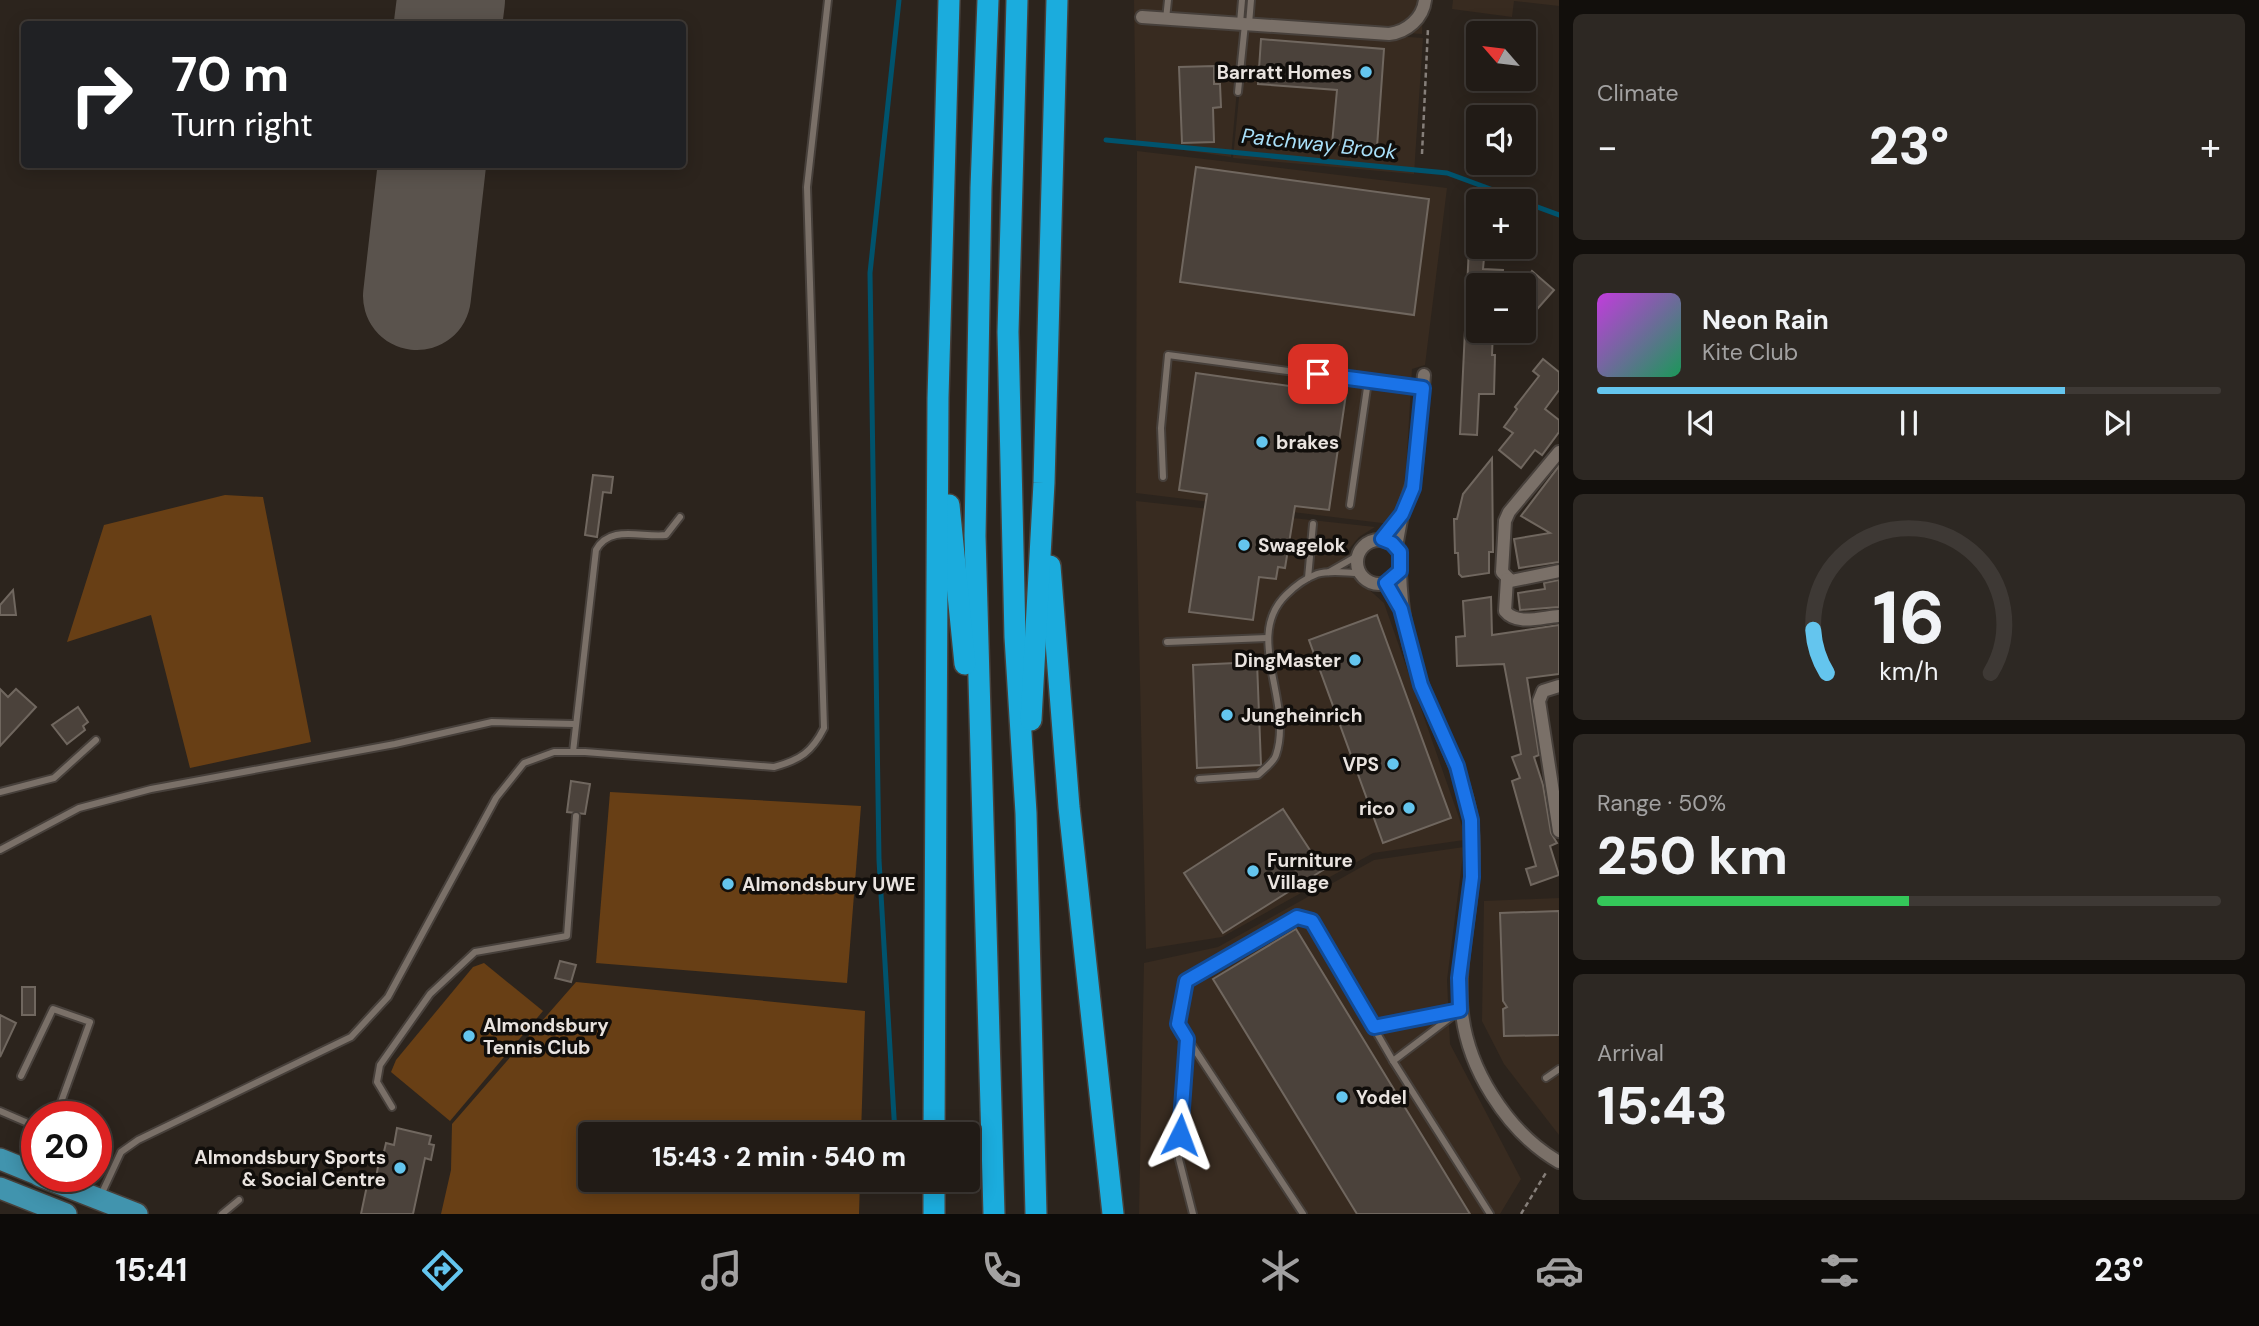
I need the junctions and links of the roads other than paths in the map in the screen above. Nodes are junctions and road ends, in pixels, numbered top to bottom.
1 (828, 0) edge
2 (949, 0) edge
3 (988, 0) edge
4 (1017, 0) edge
5 (1057, 0) edge
6 (1168, 0) edge
7 (1242, 0) edge
8 (1251, 0) edge
9 (1425, 0) edge
10 (1142, 17) dead end
11 (1166, 19) junction
12 (1244, 23) junction
13 (1238, 92) dead end
14 (1423, 375) dead end
15 (1368, 381) junction
16 (1423, 388) junction
17 (938, 398) junction
18 (1559, 452) edge
19 (1163, 477) dead end
20 (1044, 483) junction
21 (1350, 505) dead end
22 (1402, 514) junction
23 (680, 517) dead end
24 (1314, 524) dead end
25 (1382, 539) junction
26 (1396, 547) junction
27 (1357, 556) junction
28 (1400, 571) junction
29 (1559, 571) edge
30 (1328, 573) junction
31 (1360, 573) junction
32 (1308, 578) junction
33 (1507, 579) junction
34 (1386, 583) junction
35 (1401, 609) junction
36 (1559, 616) edge
37 (1267, 638) junction
38 (1167, 642) dead end
39 (1559, 686) edge
40 (574, 724) junction
41 (96, 740) dead end
42 (573, 752) junction
43 (1199, 779) dead end
44 (0, 792) edge
45 (1026, 813) junction
46 (576, 816) dead end
47 (981, 816) junction
48 (1559, 831) edge
49 (0, 850) edge
50 (1460, 1010) junction
51 (1374, 1027) junction
52 (1187, 1039) junction
53 (1393, 1061) junction
54 (1559, 1069) edge
55 (21, 1076) dead end
56 (1546, 1078) dead end
57 (61, 1101) edge
58 (392, 1107) dead end
59 (0, 1111) edge
60 (21, 1120) edge
61 (934, 1122) edge
62 (0, 1159) edge
63 (1557, 1161) edge
64 (21, 1167) edge
65 (0, 1188) edge
66 (81, 1192) edge
67 (934, 1192) edge
68 (99, 1200) junction
69 (239, 1200) dead end
70 (66, 1214) edge
71 (137, 1214) edge
72 (222, 1214) edge
73 (934, 1214) edge
74 (994, 1214) edge
75 (1036, 1214) edge
76 (1114, 1214) edge
77 (1193, 1214) edge
78 (1303, 1214) edge
79 (1490, 1214) edge

1 - 42 lane
2 - 17 highway
3 - 47 highway
4 - 45 highway
5 - 20 highway
6 - 11 lane
7 - 12 lane
8 - 12 lane
9 - 12 street
10 - 11 street
11 - 12 street
12 - 13 lane
14 - 16 street
15 - 16 lane
15 - 19 lane
15 - 21 lane
16 - 22 street
17 - 47 highway
17 - 61 highway
18 - 33 street
20 - 45 highway
20 - 76 highway
22 - 25 street
22 - 26 street
23 - 40 lane
24 - 32 lane
25 - 26 street
25 - 27 street
26 - 28 street
27 - 30 lane
27 - 31 street
28 - 34 street
28 - 35 street
29 - 33 street
30 - 31 lane
30 - 32 lane
31 - 34 street
32 - 37 lane
33 - 36 street
34 - 35 street
35 - 50 street
37 - 38 lane
37 - 43 lane
39 - 48 street
40 - 42 lane
40 - 49 lane
41 - 44 lane
42 - 68 lane
45 - 75 highway
46 - 58 lane
47 - 74 highway
50 - 51 lane
50 - 53 lane
50 - 63 street
51 - 52 lane
51 - 53 lane
52 - 77 lane
52 - 78 lane
53 - 79 lane
54 - 56 lane
55 - 57 lane
59 - 60 lane
62 - 64 main road
65 - 70 main road
66 - 68 main road
67 - 73 highway
68 - 71 main road
69 - 72 lane

